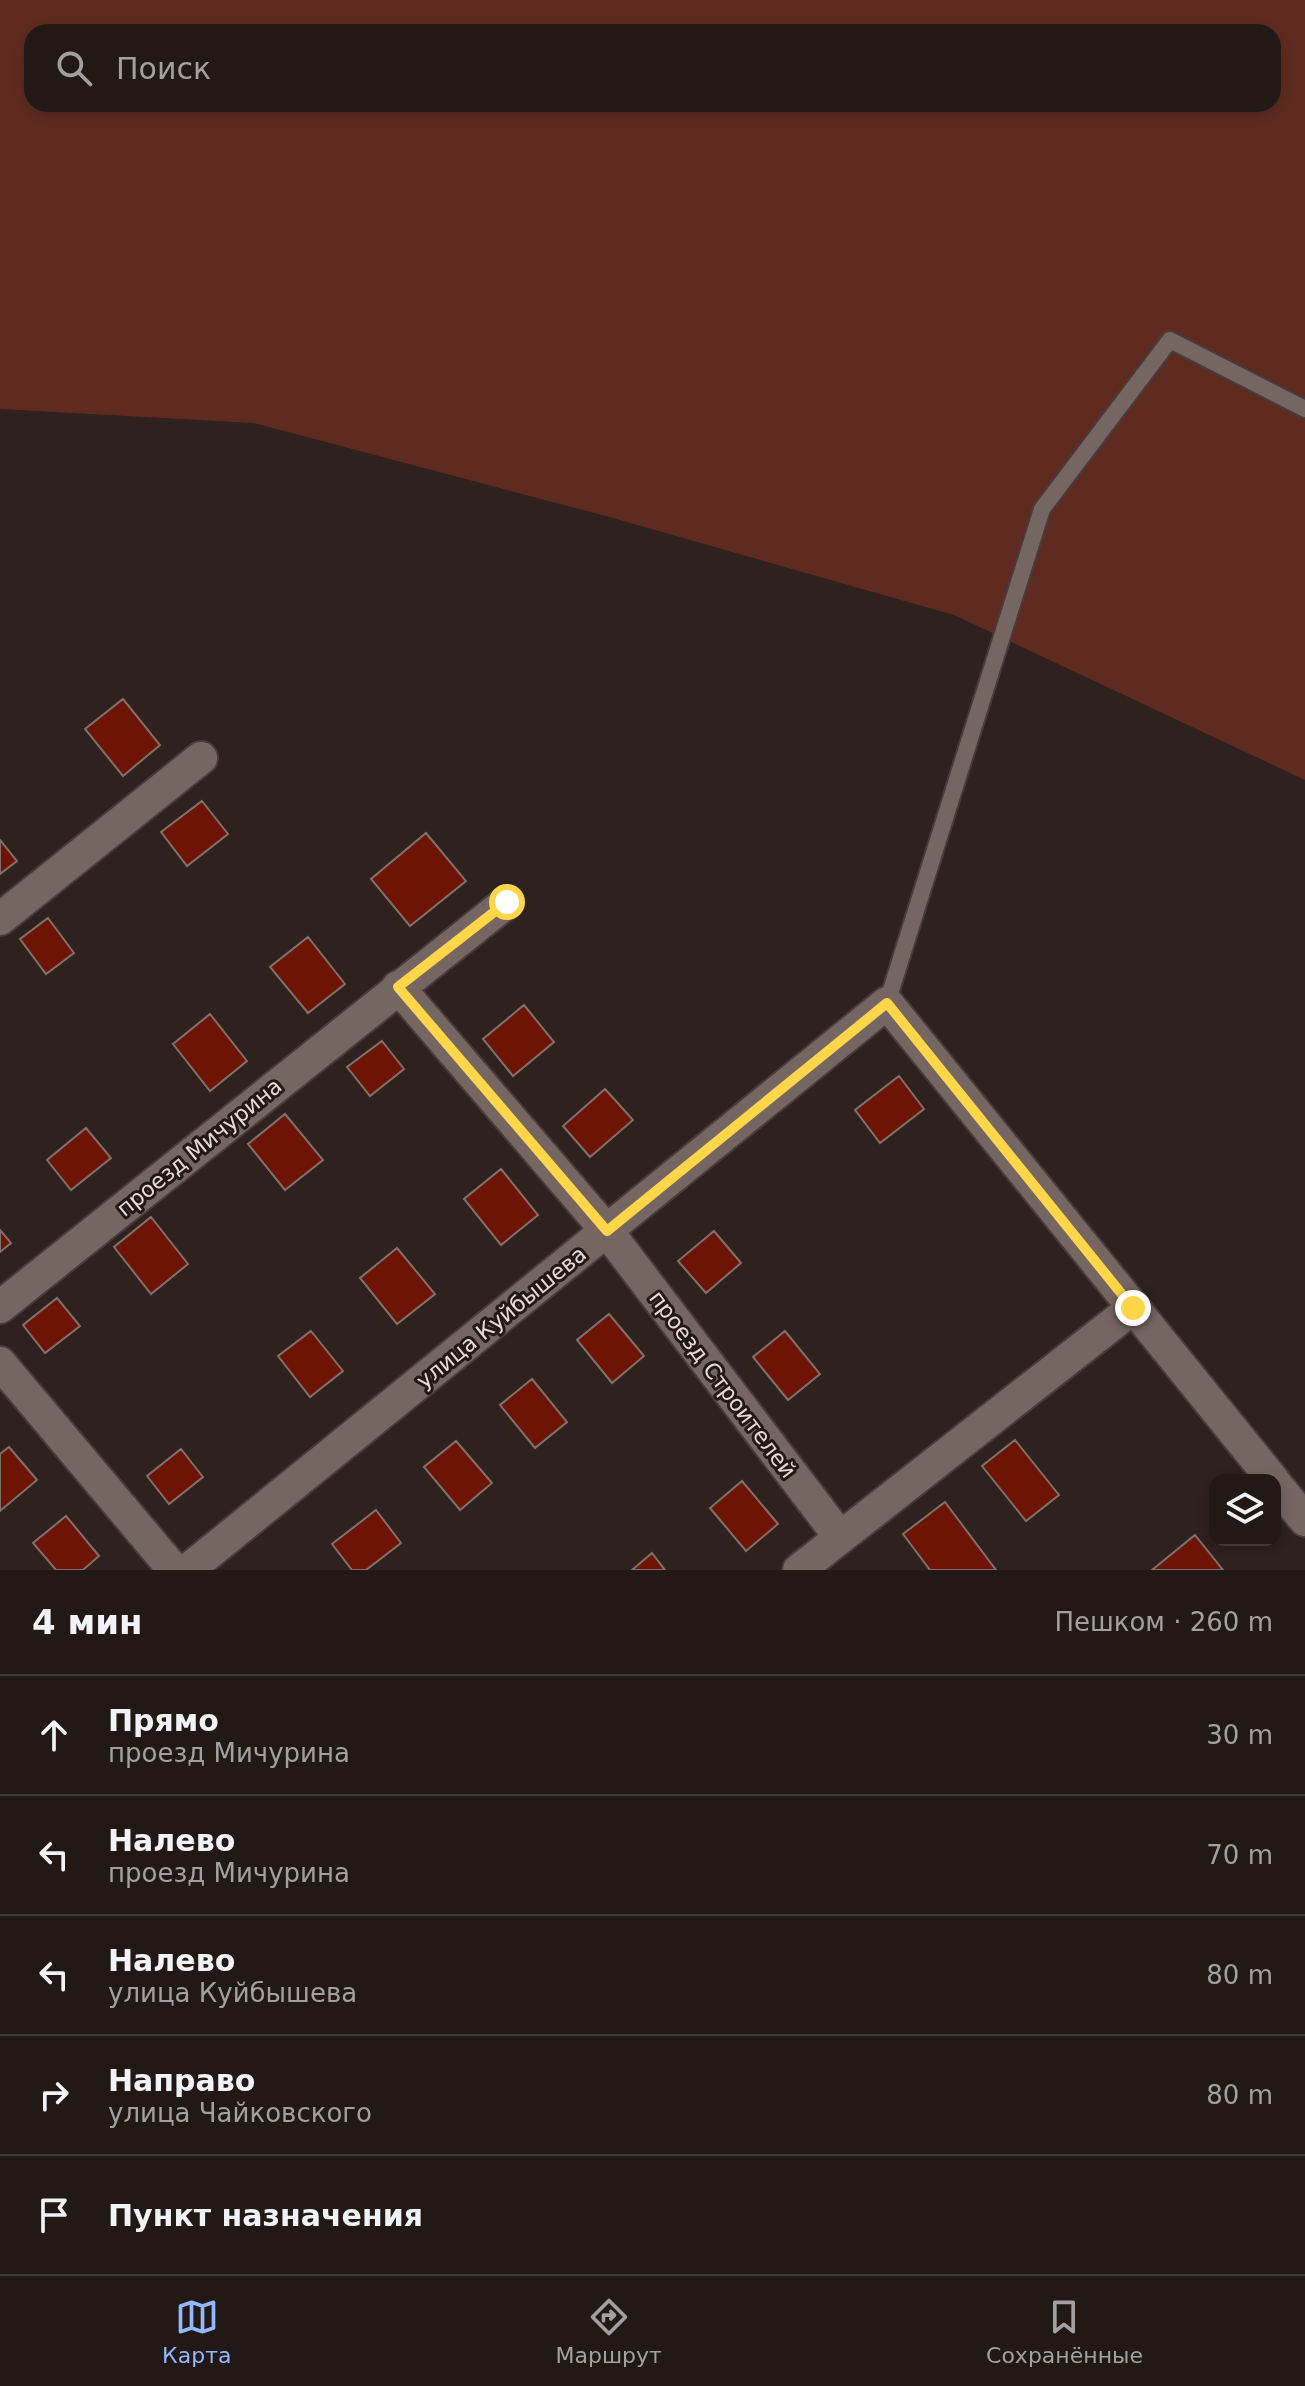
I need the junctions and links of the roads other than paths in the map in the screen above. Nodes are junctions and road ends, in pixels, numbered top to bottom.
1 (1305, 409) edge
2 (201, 758) dead end
3 (507, 902) dead end
4 (0, 919) edge
5 (398, 987) junction
6 (887, 1003) junction
7 (607, 1231) junction
8 (0, 1307) edge
9 (1133, 1308) junction
10 (0, 1363) edge
11 (1268, 1474) edge
12 (1281, 1491) edge
13 (1305, 1520) edge
14 (840, 1537) junction
15 (174, 1570) edge
16 (188, 1570) edge
17 (799, 1570) edge

1 - 6 lane
2 - 4 street
3 - 5 street, проезд Мичурина
5 - 7 street
5 - 8 street, проезд Мичурина
6 - 7 street, улица Куйбышева
6 - 9 street
7 - 14 street, проезд Строителей
7 - 16 street, улица Куйбышева
9 - 11 street
9 - 14 street
10 - 15 street
12 - 13 street
14 - 17 street

